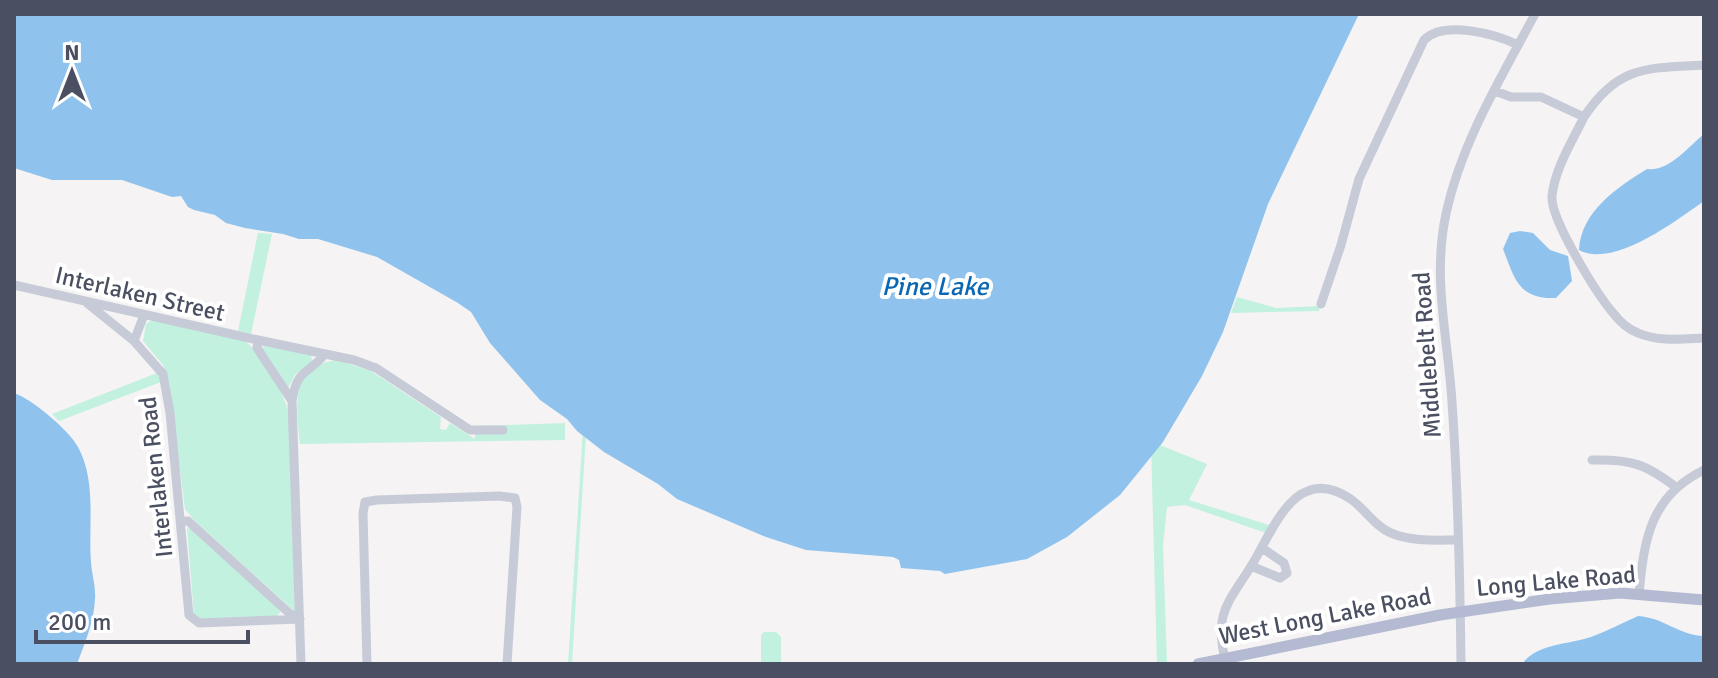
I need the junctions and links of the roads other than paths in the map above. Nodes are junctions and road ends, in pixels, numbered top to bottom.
1 (1535, 14) edge
2 (1518, 45) junction
3 (1704, 65) edge
4 (1495, 91) junction
5 (1584, 117) junction
6 (14, 285) edge
7 (87, 303) junction
8 (1321, 304) dead end
9 (144, 315) junction
10 (1704, 338) edge
11 (258, 340) junction
12 (134, 341) junction
13 (325, 354) junction
14 (292, 401) junction
15 (503, 430) dead end
16 (1592, 460) dead end
17 (1704, 470) edge
18 (1677, 488) junction
19 (181, 521) junction
20 (1458, 540) junction
21 (1262, 548) junction
22 (1251, 566) junction
23 (1639, 594) junction
24 (1704, 600) edge
25 (1460, 612) junction
26 (300, 619) junction
27 (1225, 661) edge
28 (301, 664) edge
29 (367, 664) edge
30 (507, 664) edge
31 (1198, 664) edge
32 (1461, 664) edge

1 - 2 street, Middlebelt Road
2 - 4 street, Middlebelt Road
2 - 8 street
3 - 5 street
4 - 5 street
4 - 20 street, Middlebelt Road
5 - 10 street
6 - 7 street, Interlaken Street
7 - 9 street, Interlaken Street
7 - 12 street, Interlaken Road
9 - 11 street, Interlaken Street
9 - 12 street
11 - 13 street, Interlaken Street
11 - 14 street
12 - 19 street, Interlaken Road
13 - 14 street
13 - 15 street, Interlaken Street
14 - 26 street
16 - 18 street
17 - 18 street
18 - 23 street
19 - 26 street
19 - 26 street, Interlaken Road
20 - 21 street
20 - 25 street, Middlebelt Road
21 - 22 street
21 - 22 street
22 - 27 street
23 - 24 main road, Long Lake Road
23 - 25 main road, Long Lake Road
25 - 27 main road, West Long Lake Road
25 - 32 street, Middlebelt Road
26 - 28 street
27 - 31 main road, West Long Lake Road
29 - 30 street

